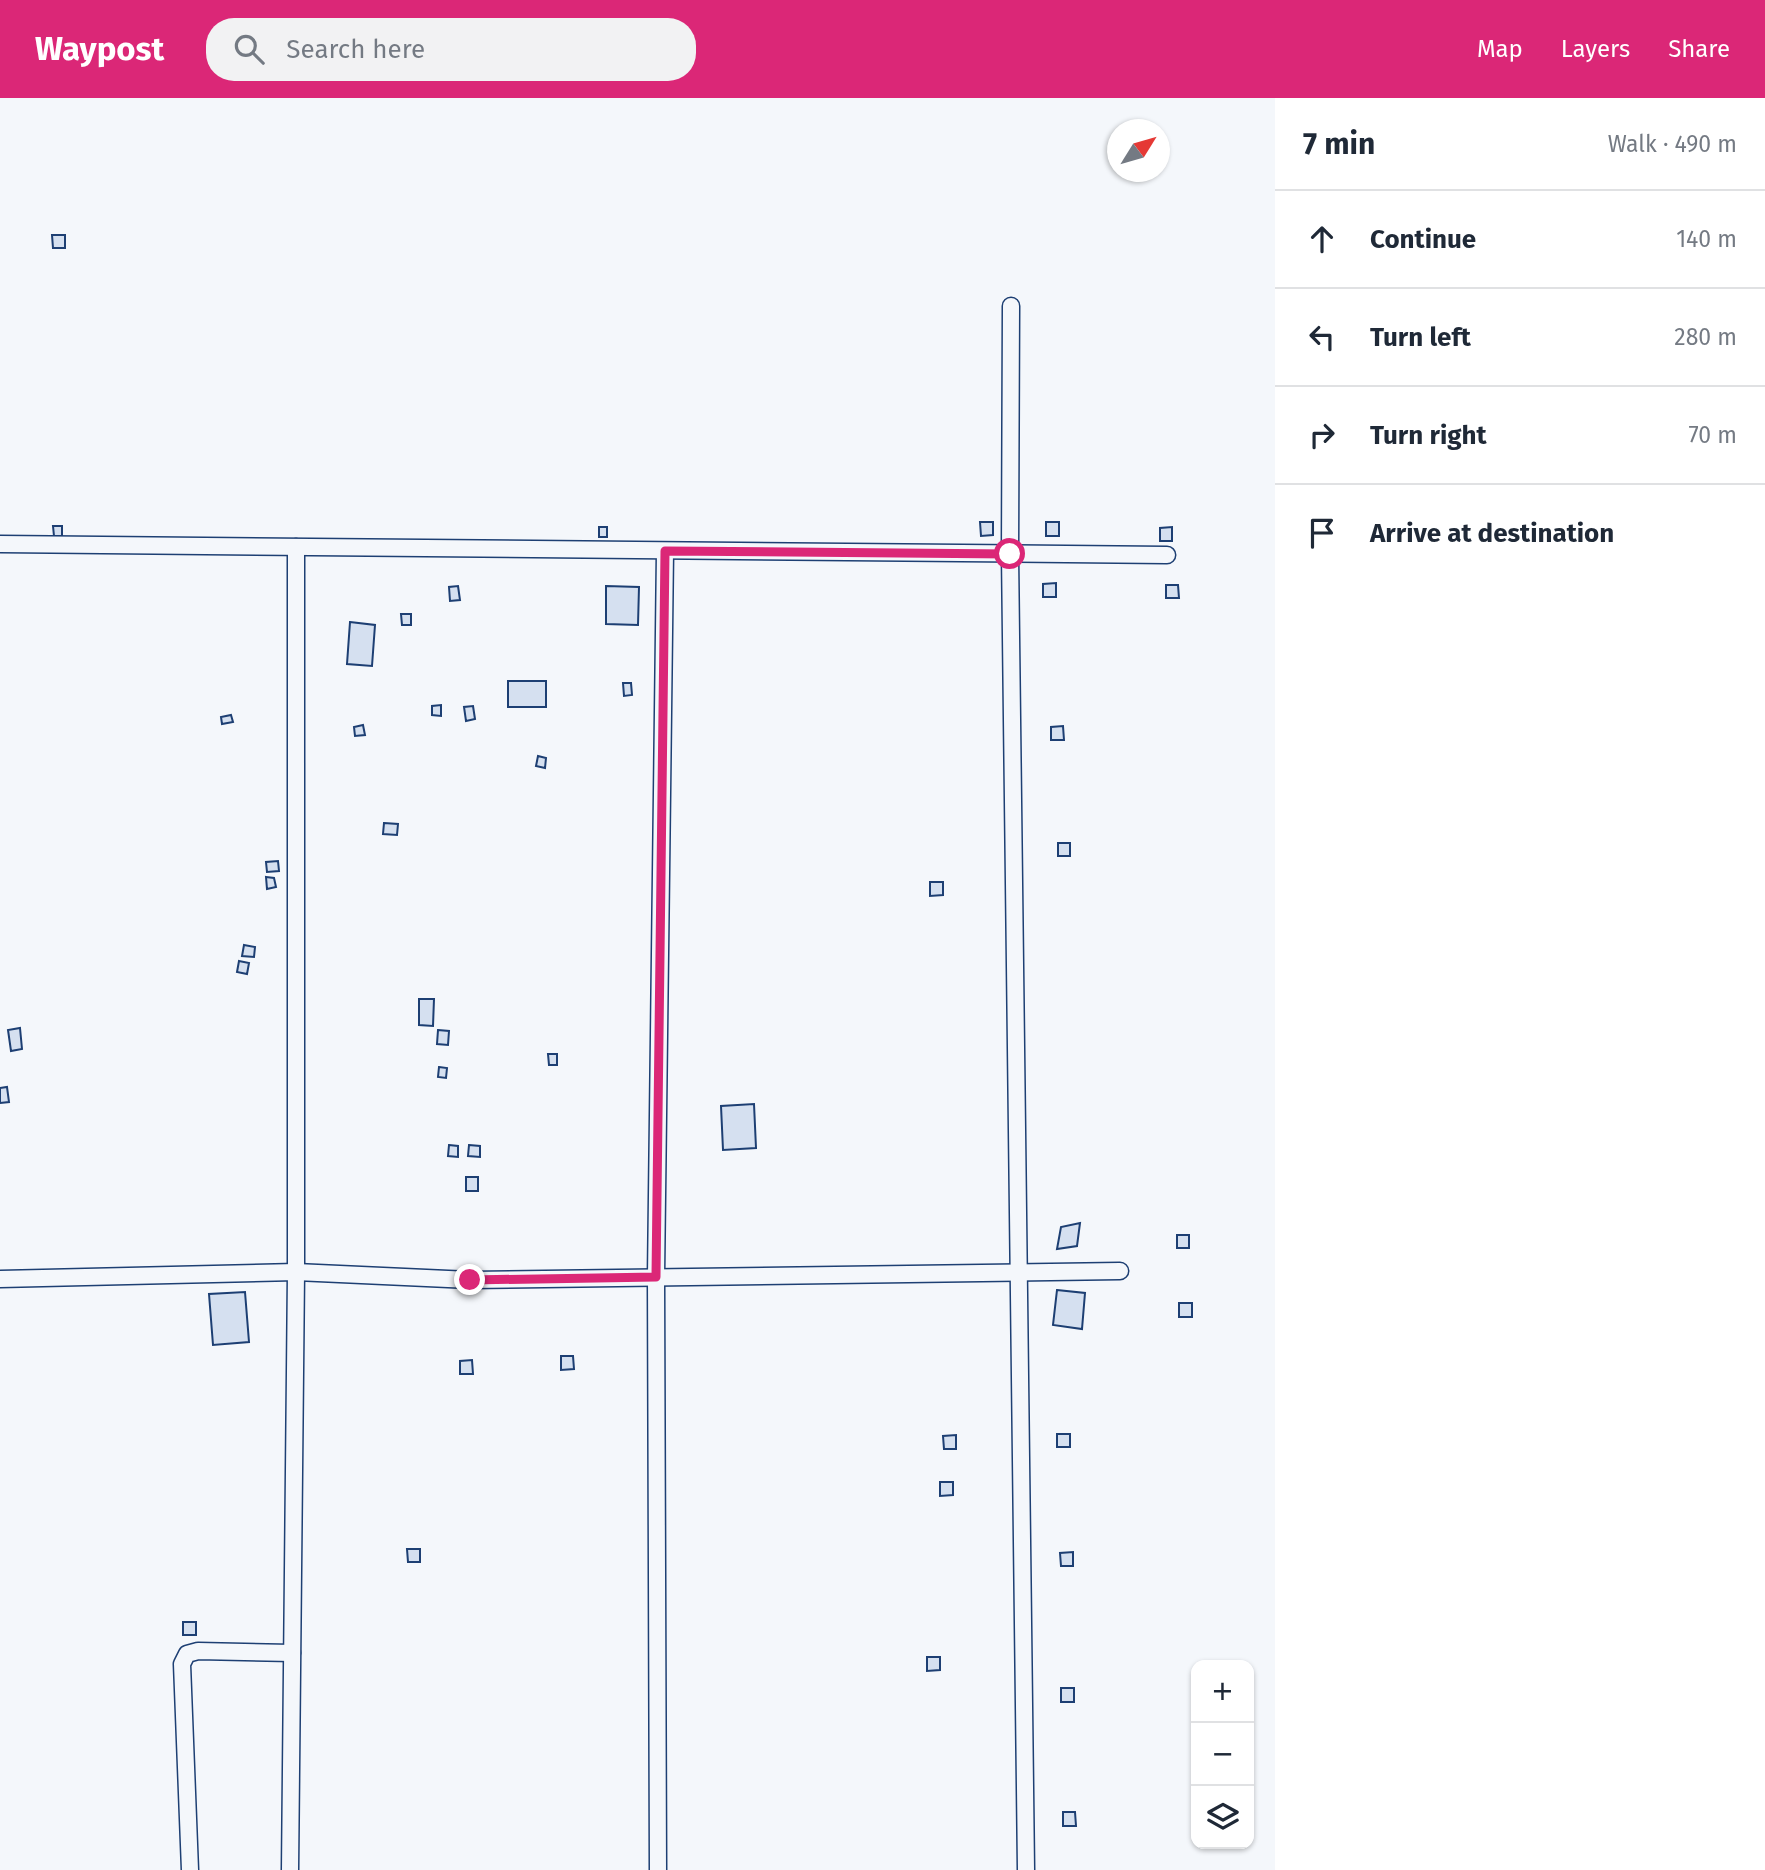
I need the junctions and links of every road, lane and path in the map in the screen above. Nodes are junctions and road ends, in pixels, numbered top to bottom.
1 (1011, 306) dead end
2 (0, 544) edge
3 (296, 547) junction
4 (665, 551) junction
5 (1010, 554) junction
6 (1167, 555) dead end
7 (1119, 1271) dead end
8 (296, 1272) junction
9 (1018, 1273) junction
10 (656, 1277) junction
11 (0, 1279) edge
12 (292, 1653) junction
13 (190, 1870) edge
14 (290, 1870) edge
15 (658, 1870) edge
16 (1026, 1870) edge

1 - 5 street
2 - 3 street
3 - 4 street
3 - 8 street
4 - 5 street
4 - 10 street
5 - 6 street
5 - 9 street
7 - 9 street
8 - 10 street
8 - 11 street
8 - 12 street
9 - 10 street
9 - 16 street
10 - 15 street
12 - 13 street
12 - 14 street

